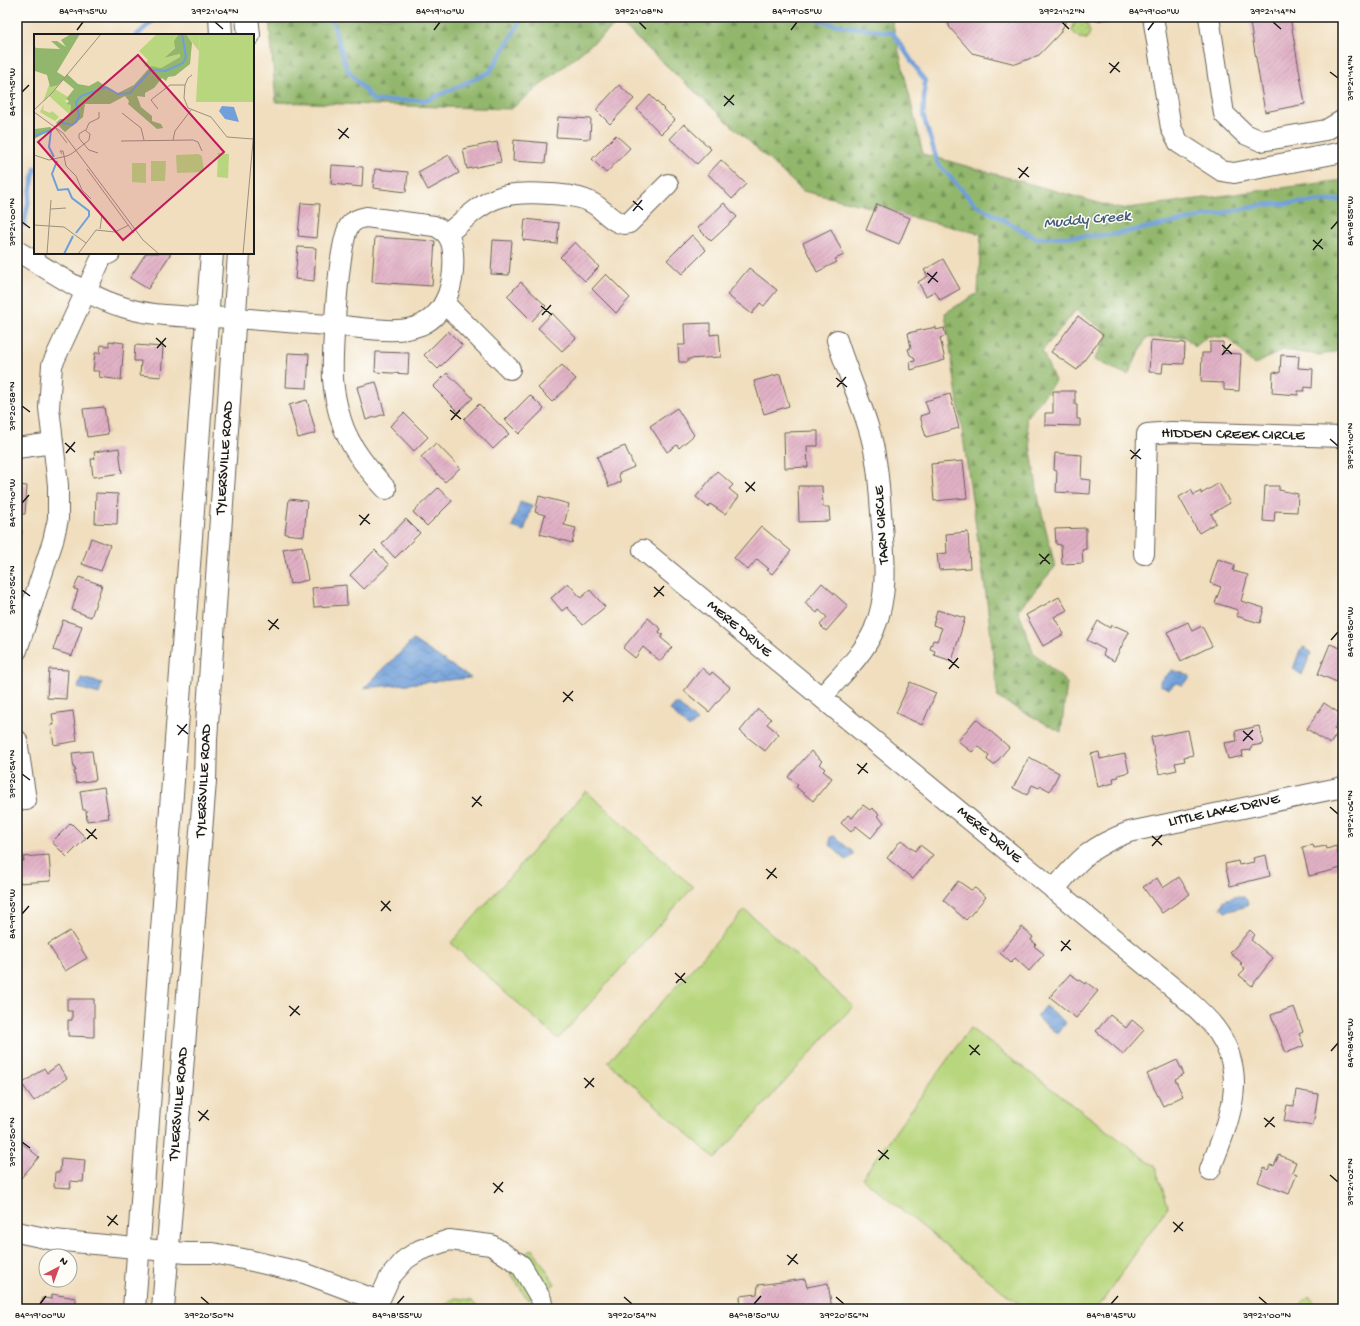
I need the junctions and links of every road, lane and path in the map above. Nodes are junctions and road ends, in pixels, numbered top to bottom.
1 (220, 17) edge
2 (247, 17) edge
3 (1153, 17) edge
4 (1210, 17) edge
5 (221, 34) edge
6 (249, 34) edge
7 (1343, 120) edge
8 (1343, 152) edge
9 (668, 184) dead end
10 (447, 234) junction
11 (17, 251) edge
12 (103, 254) edge
13 (212, 254) edge
14 (239, 254) edge
15 (85, 291) junction
16 (444, 303) junction
17 (207, 316) junction
18 (234, 318) junction
19 (335, 326) junction
20 (837, 340) dead end
21 (510, 369) dead end
22 (1343, 437) edge
23 (53, 443) junction
24 (17, 448) edge
25 (386, 489) dead end
26 (644, 550) dead end
27 (1144, 554) dead end
28 (17, 650) edge
29 (822, 697) junction
30 (17, 740) edge
31 (1343, 787) edge
32 (26, 800) dead end
33 (1054, 890) junction
34 (1210, 1170) dead end
35 (17, 1232) edge
36 (138, 1248) junction
37 (167, 1251) junction
38 (379, 1305) edge
39 (134, 1309) edge
40 (163, 1309) edge
41 (543, 1309) edge

1 - 5 main road
2 - 6 main road
3 - 8 street
4 - 7 street
9 - 10 street
10 - 16 street
10 - 19 street
11 - 15 street
12 - 15 street
13 - 17 main road, TYLERSVILLE ROAD
14 - 18 main road, TYLERSVILLE ROAD
15 - 17 street
15 - 23 street
16 - 19 street
16 - 21 street
17 - 18 street
17 - 36 main road, TYLERSVILLE ROAD
18 - 19 street
18 - 37 main road, TYLERSVILLE ROAD
19 - 25 street
20 - 29 street, TARN CIRCLE
22 - 27 street, HIDDEN CREEK CIRCLE
23 - 24 street
23 - 28 street
26 - 29 street, MERE DRIVE
29 - 33 street, MERE DRIVE
30 - 32 street
31 - 33 street, LITTLE LAKE DRIVE
33 - 34 street, MERE DRIVE
35 - 36 street
36 - 37 street
36 - 39 main road, TYLERSVILLE ROAD
37 - 38 street
37 - 40 main road, TYLERSVILLE ROAD
38 - 41 street

